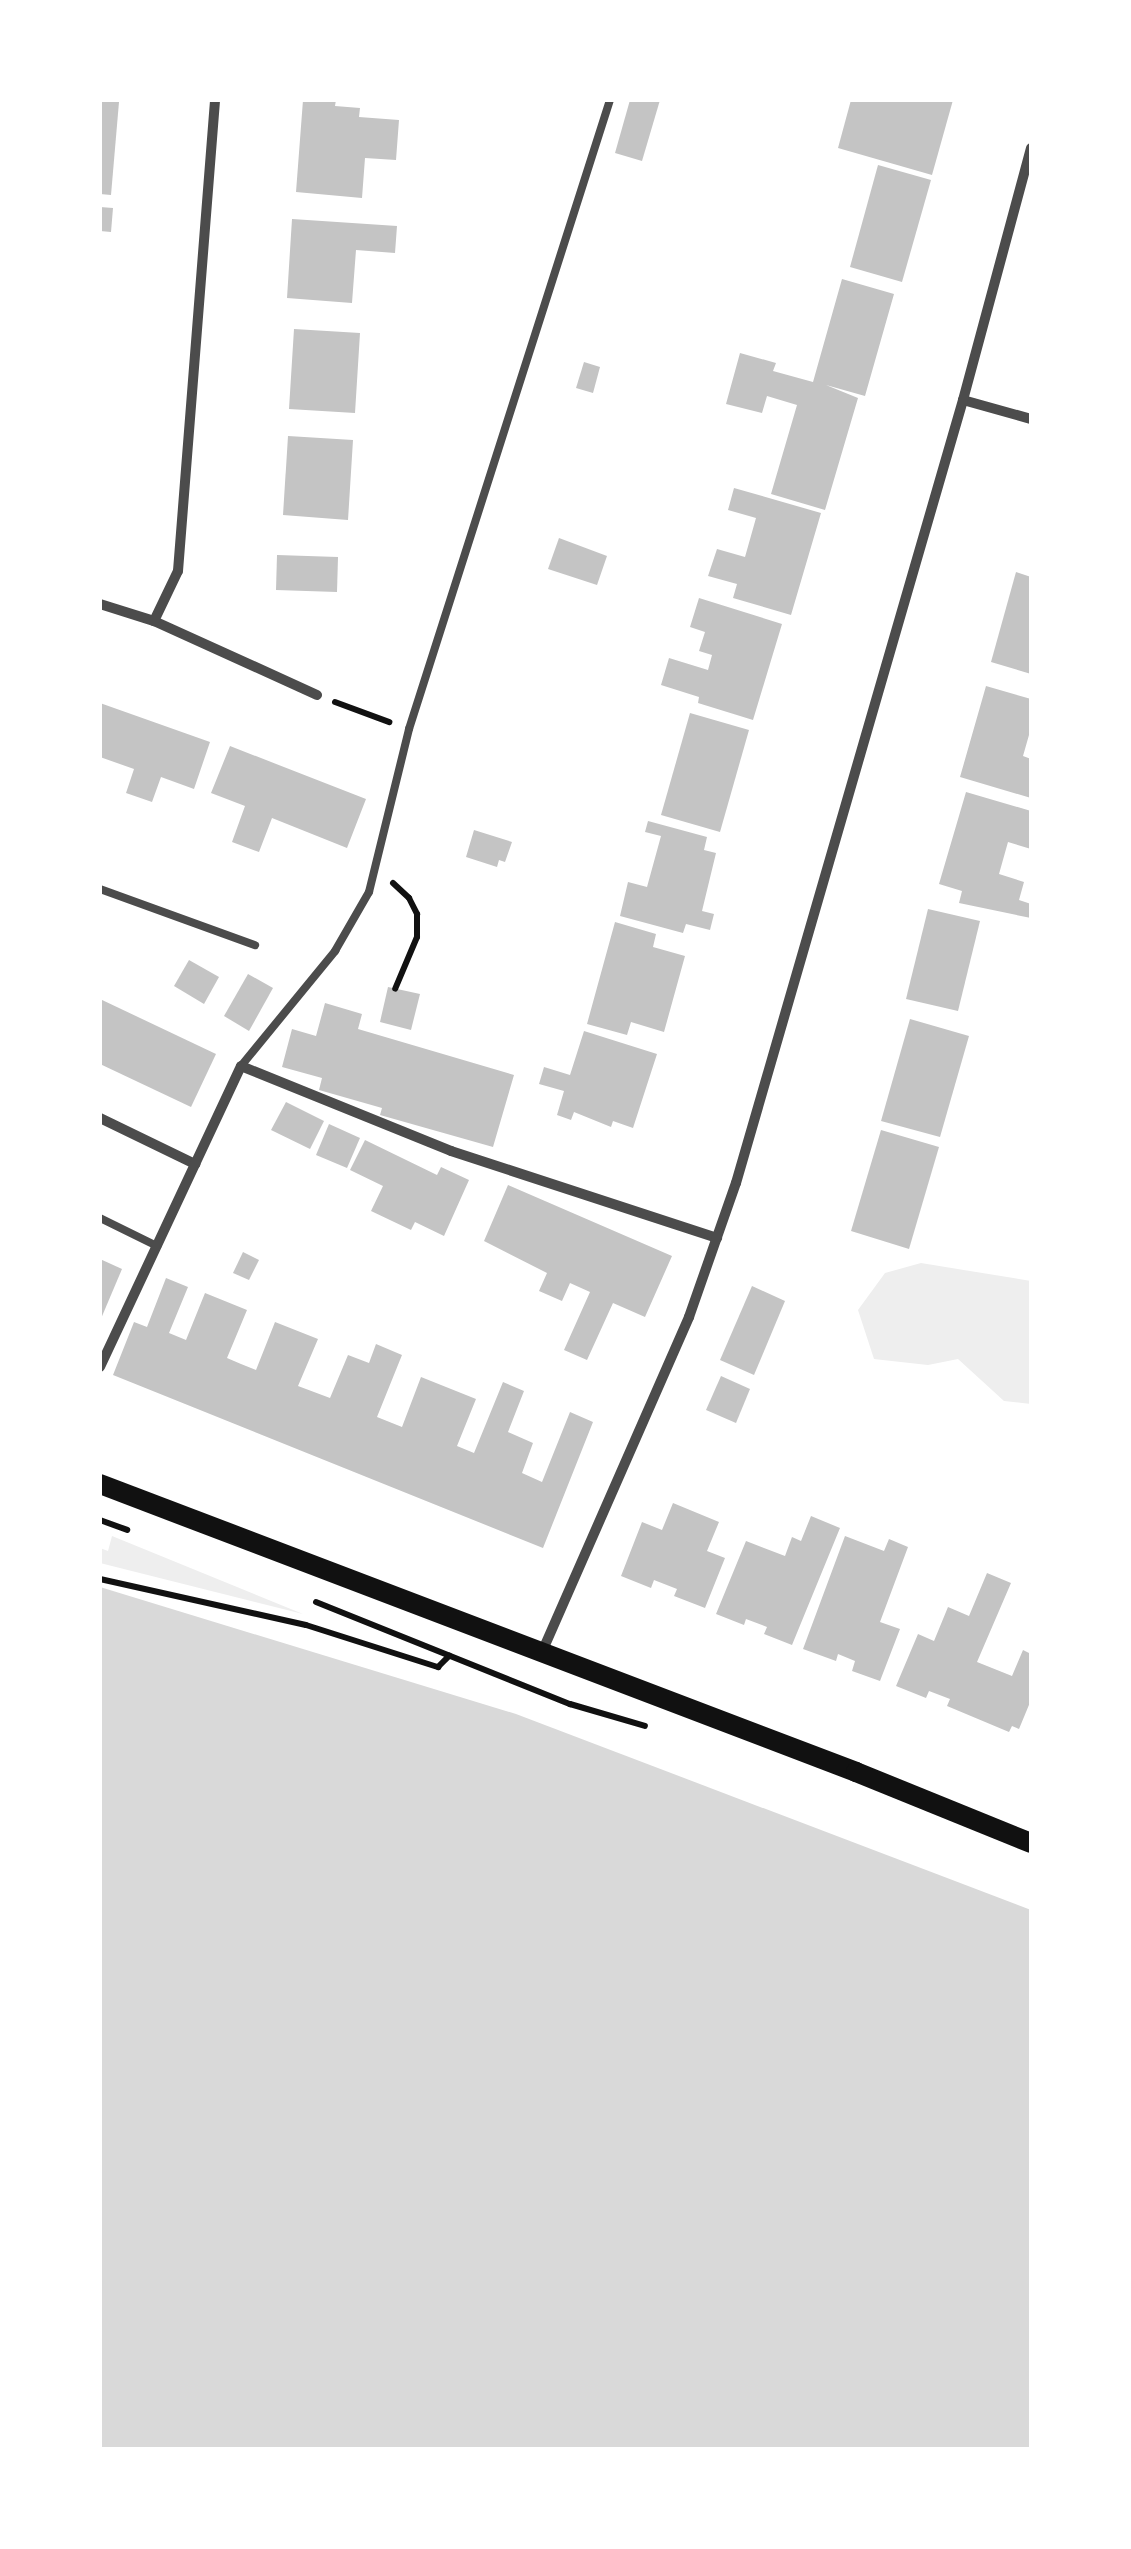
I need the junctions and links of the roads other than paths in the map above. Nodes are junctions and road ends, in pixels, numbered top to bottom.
1 (215, 100) edge
2 (610, 100) edge
3 (1031, 148) edge
4 (963, 400) junction
5 (1031, 419) edge
6 (100, 604) edge
7 (154, 621) junction
8 (316, 695) road end
9 (100, 889) edge
10 (255, 946) dead end
11 (241, 1066) junction
12 (100, 1118) edge
13 (195, 1164) junction
14 (100, 1218) edge
15 (717, 1238) junction
16 (157, 1246) junction
17 (100, 1367) edge
18 (100, 1484) edge
19 (541, 1654) junction
20 (1031, 1843) edge

1 - 7 street
2 - 11 lane
3 - 4 street
4 - 5 street
4 - 15 street
6 - 7 street
7 - 8 street
9 - 10 lane
11 - 13 street
11 - 15 street
12 - 13 street
13 - 16 street
14 - 16 lane
15 - 19 street
16 - 17 street
18 - 19 main road
19 - 20 main road

